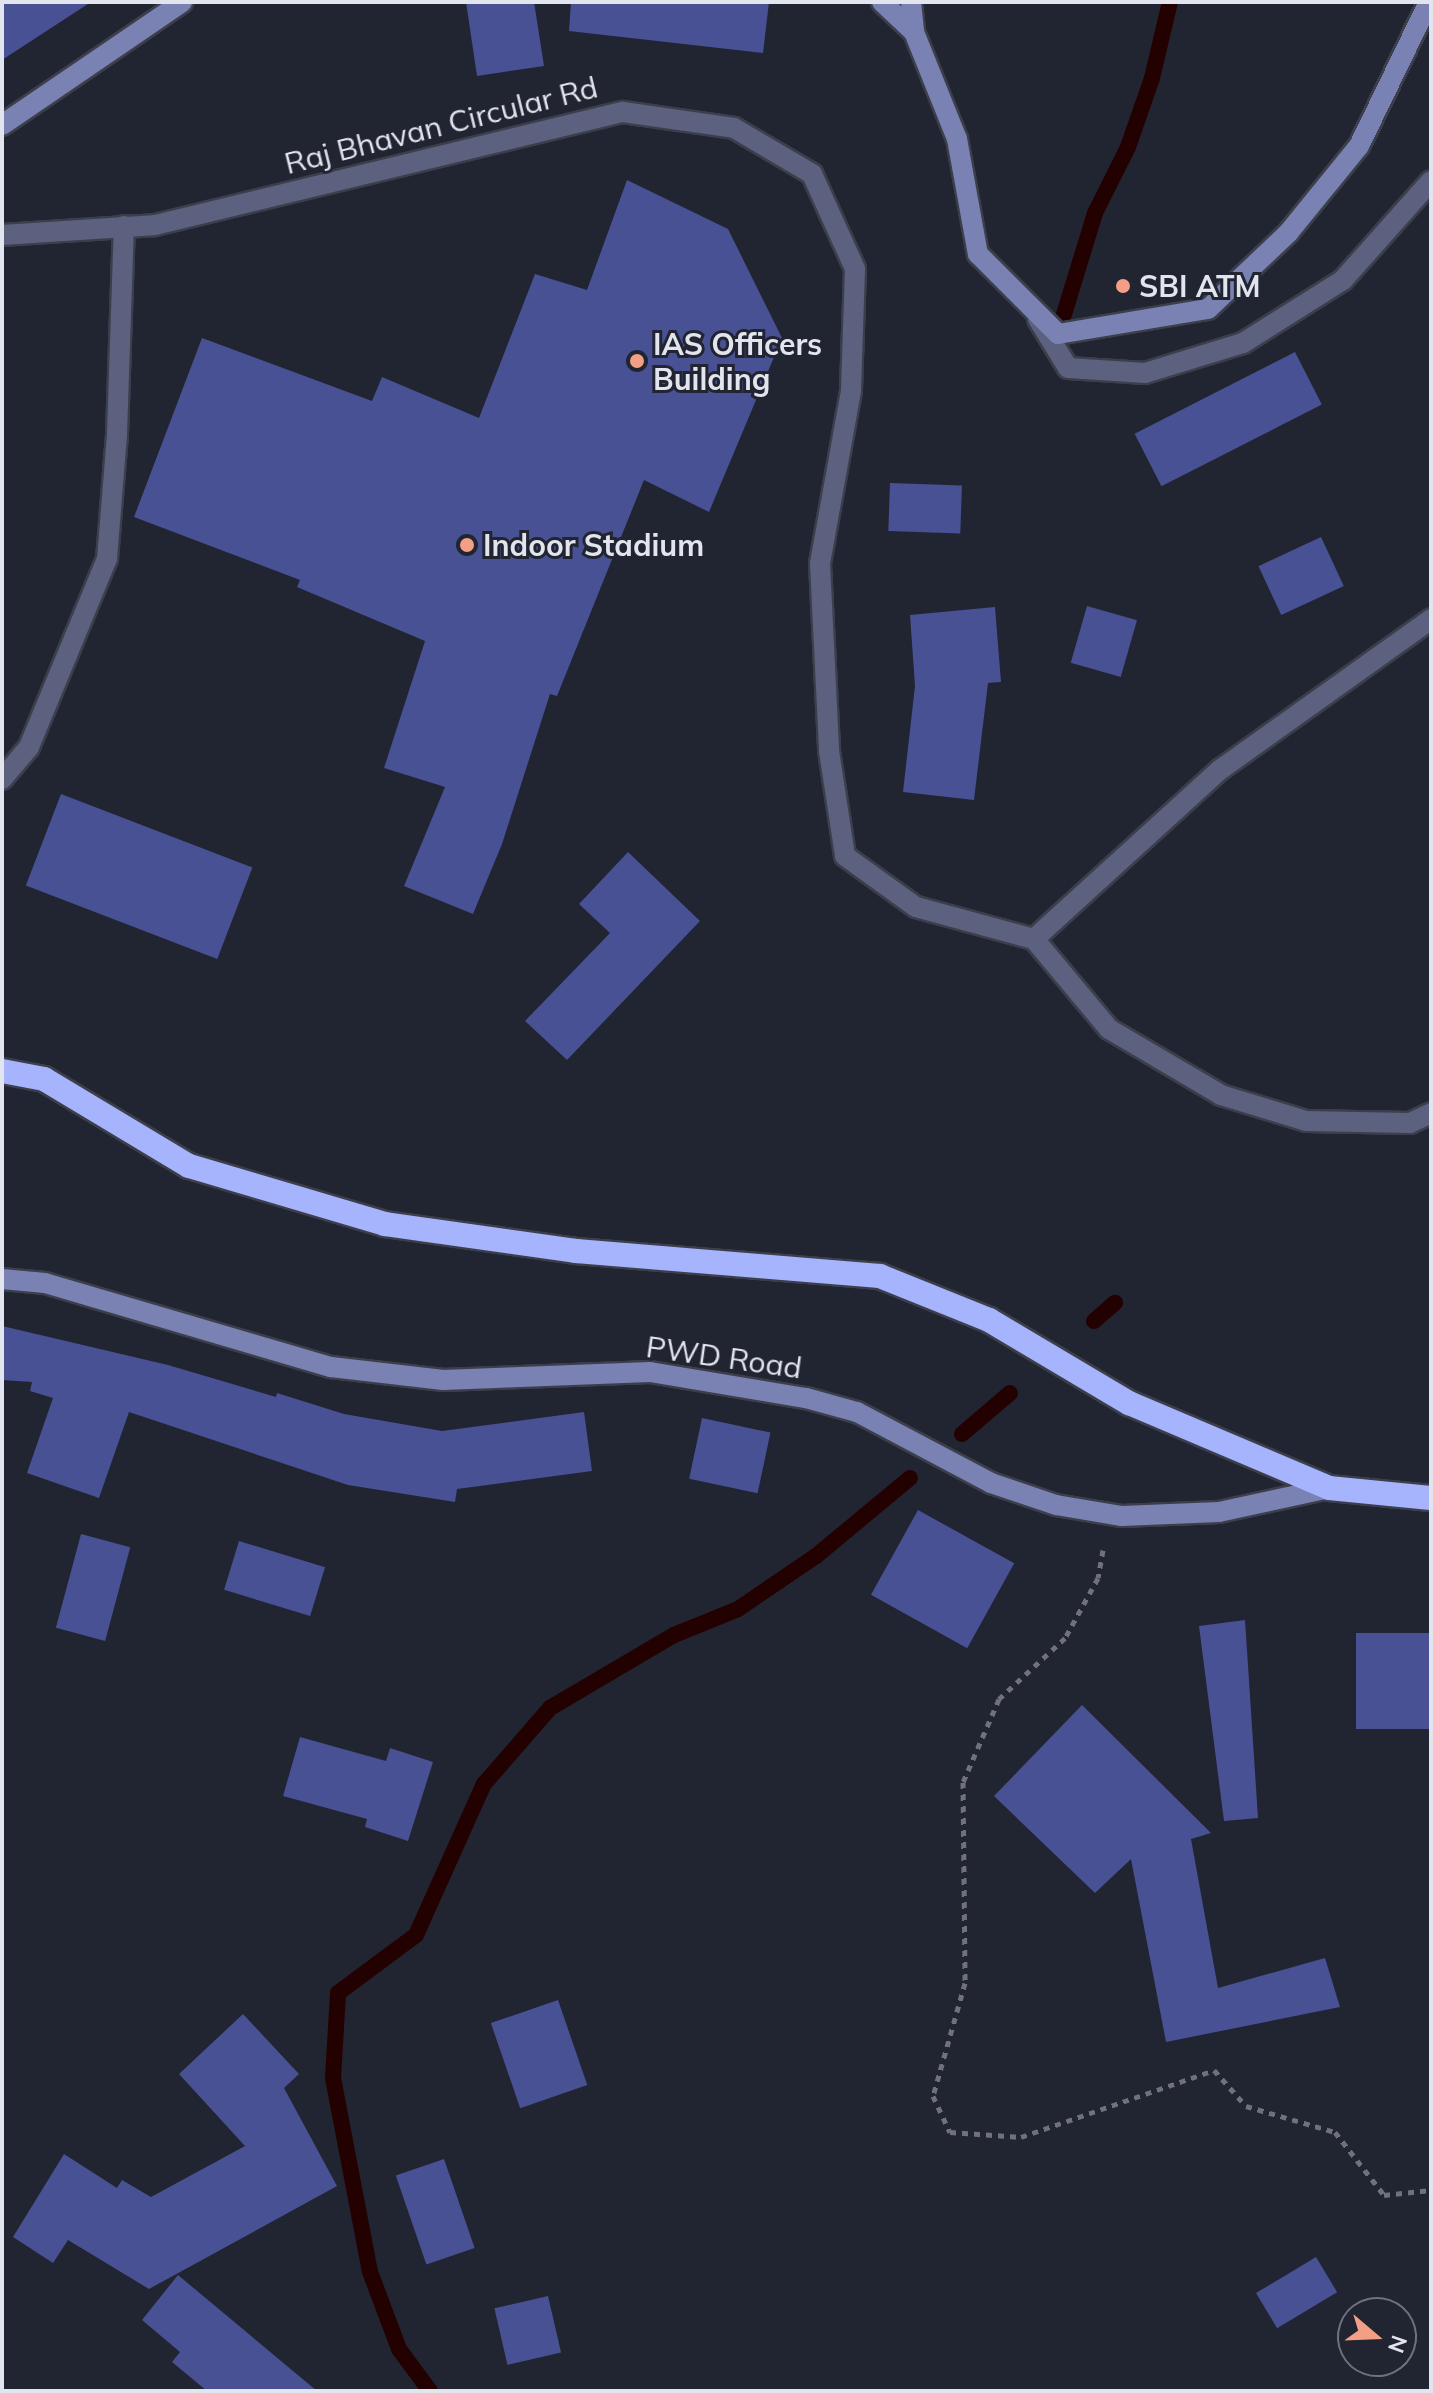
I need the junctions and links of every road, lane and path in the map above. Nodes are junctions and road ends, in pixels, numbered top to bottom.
1 (182, 2) edge
2 (882, 2) edge
3 (911, 2) edge
4 (1429, 2) edge
5 (914, 32) junction
6 (2, 125) edge
7 (1431, 181) edge
8 (124, 226) junction
9 (2, 235) edge
10 (1030, 306) junction
11 (1431, 619) edge
12 (2, 779) edge
13 (1034, 939) junction
14 (2, 1071) edge
15 (1431, 1113) edge
16 (2, 1279) edge
17 (1329, 1488) junction
18 (1431, 1498) edge
19 (1108, 1514) junction
20 (1431, 2190) edge

1 - 6 street
2 - 5 street
3 - 5 street
4 - 10 street
5 - 10 street
7 - 10 street
8 - 9 street, Raj Bhavan Circular Rd
8 - 12 street
8 - 13 street, Raj Bhavan Circular Rd
11 - 13 street
13 - 15 street
14 - 17 highway
16 - 19 street, PWD Road
17 - 18 highway
17 - 19 street, PWD Road
19 - 20 path

